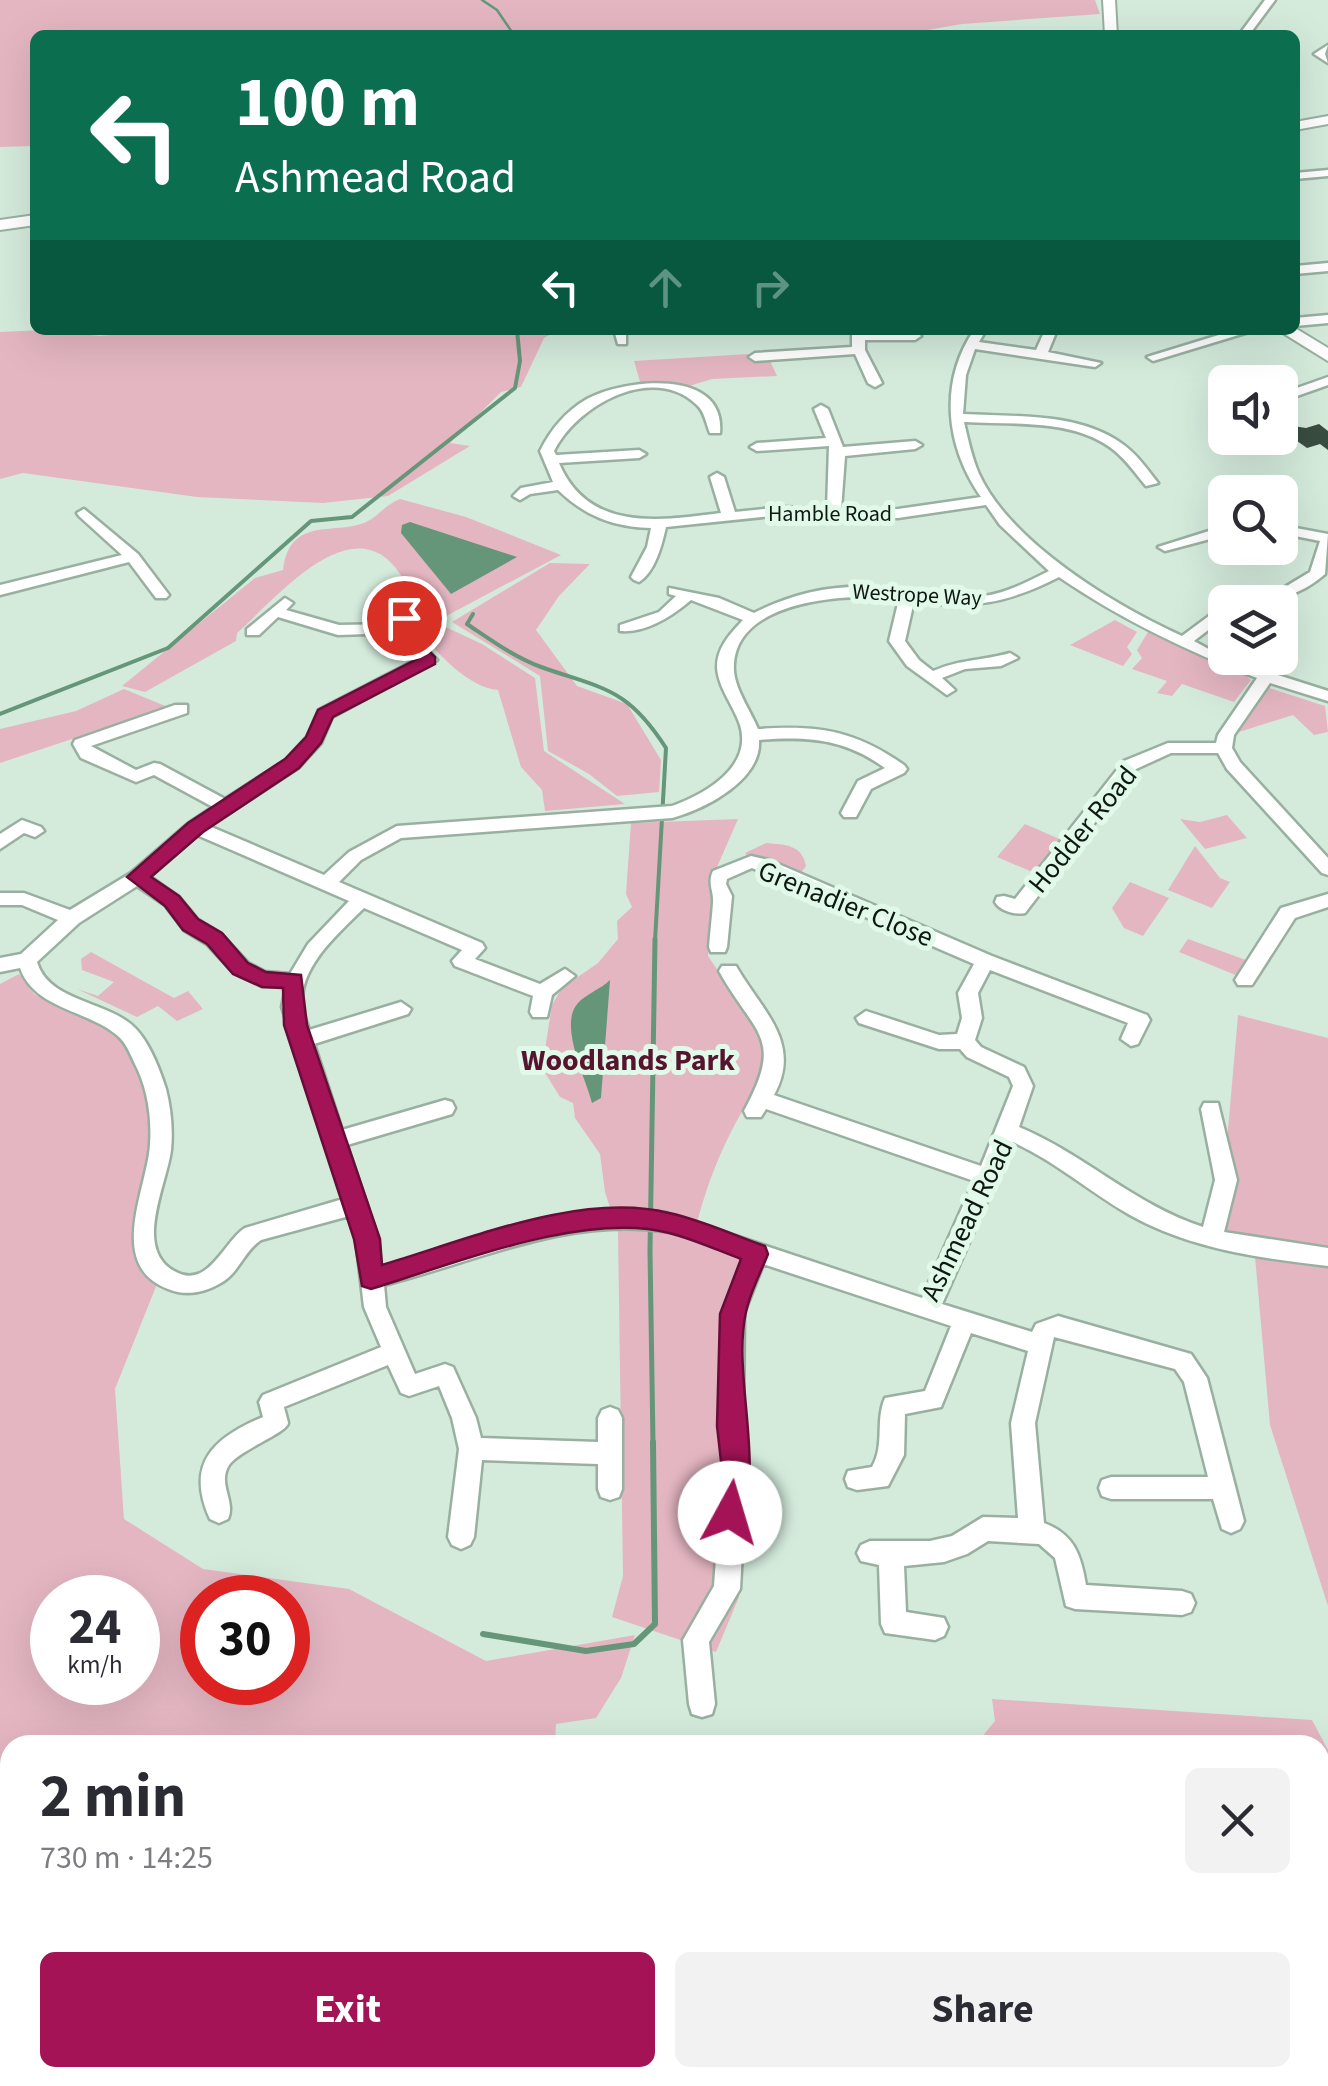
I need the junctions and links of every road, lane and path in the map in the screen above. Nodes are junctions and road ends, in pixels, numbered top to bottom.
1 (1109, 0) edge
2 (1270, 0) edge
3 (1111, 30) edge
4 (1248, 30) edge
5 (1328, 48) edge
6 (1328, 60) edge
7 (1328, 120) edge
8 (1300, 125) edge
9 (1311, 174) junction
10 (1328, 174) edge
11 (1300, 175) edge
12 (1328, 188) edge
13 (30, 221) edge
14 (0, 225) edge
15 (1328, 266) edge
16 (1300, 269) edge
17 (1328, 319) edge
18 (1300, 322) edge
19 (976, 335) edge
20 (1053, 335) edge
21 (1231, 335) edge
22 (1295, 335) edge
23 (915, 336) dead end
24 (858, 339) edge
25 (970, 344) junction
26 (755, 356) dead end
27 (1040, 356) junction
28 (1328, 356) edge
29 (1153, 357) dead end
30 (1095, 364) dead end
31 (1328, 381) edge
32 (875, 384) dead end
33 (1298, 392) edge
34 (821, 409) dead end
35 (956, 418) junction
36 (715, 430) dead end
37 (915, 445) dead end
38 (757, 447) dead end
39 (836, 447) junction
40 (639, 454) dead end
41 (549, 460) junction
42 (717, 477) dead end
43 (1151, 483) dead end
44 (562, 485) junction
45 (523, 490) dead end
46 (990, 500) junction
47 (84, 513) dead end
48 (834, 514) junction
49 (729, 516) junction
50 (659, 526) junction
51 (1298, 533) edge
52 (1208, 535) edge
53 (1328, 538) edge
54 (1166, 548) dead end
55 (133, 557) junction
56 (1060, 572) junction
57 (639, 577) dead end
58 (1298, 585) edge
59 (0, 590) edge
60 (908, 594) junction
61 (161, 595) dead end
62 (408, 608) dead end
63 (754, 619) junction
64 (1208, 622) edge
65 (404, 628) junction
66 (626, 628) dead end
67 (253, 632) dead end
68 (1182, 642) junction
69 (1010, 658) dead end
70 (1266, 676) junction
71 (931, 678) junction
72 (947, 690) dead end
73 (1328, 696) edge
74 (181, 709) dead end
75 (751, 735) junction
76 (1224, 748) junction
77 (226, 806) junction
78 (850, 813) dead end
79 (196, 828) junction
80 (35, 831) dead end
81 (0, 843) edge
82 (1328, 869) edge
83 (137, 877) junction
84 (325, 885) junction
85 (0, 900) edge
86 (1328, 900) edge
87 (360, 901) junction
88 (1004, 902) dead end
89 (72, 918) junction
90 (718, 947) dead end
91 (27, 960) junction
92 (985, 961) junction
93 (0, 965) edge
94 (729, 971) dead end
95 (566, 976) dead end
96 (1245, 980) dead end
97 (294, 981) junction
98 (401, 1010) dead end
99 (866, 1018) dead end
100 (1130, 1039) dead end
101 (302, 1040) junction
102 (965, 1042) junction
103 (444, 1108) dead end
104 (1210, 1110) dead end
105 (1007, 1132) junction
106 (336, 1140) junction
107 (984, 1176) junction
108 (356, 1205) junction
109 (1211, 1239) junction
110 (756, 1254) junction
111 (1328, 1258) edge
112 (371, 1279) junction
113 (928, 1310) junction
114 (964, 1322) junction
115 (1039, 1344) junction
116 (393, 1353) junction
117 (610, 1418) dead end
118 (471, 1448) junction
119 (609, 1453) junction
120 (858, 1479) dead end
121 (1112, 1488) dead end
122 (1224, 1488) junction
123 (610, 1489) dead end
124 (219, 1511) dead end
125 (1231, 1521) dead end
126 (1032, 1532) junction
127 (460, 1537) dead end
128 (1182, 1603) dead end
129 (935, 1627) dead end
130 (702, 1704) dead end

1 - 3 street
2 - 4 street
5 - 6 street
7 - 8 street
9 - 10 street
9 - 11 street
9 - 12 street
13 - 14 street
15 - 16 street
17 - 18 street
19 - 25 street
20 - 27 street
21 - 29 street
22 - 28 street
23 - 24 street
24 - 26 street
24 - 32 street
25 - 27 street
25 - 35 street
27 - 30 street
31 - 33 street
34 - 39 street
35 - 43 street
35 - 46 street
36 - 41 street
37 - 39 street
38 - 39 street
39 - 48 street
40 - 41 street
41 - 44 street, Hamble Road
42 - 49 street, Hamble Road
44 - 45 street
44 - 50 street, Hamble Road
46 - 48 street, Hamble Road
46 - 56 street
47 - 55 street
48 - 49 street, Hamble Road
49 - 50 street, Hamble Road
50 - 57 street
51 - 53 street
52 - 54 street
53 - 58 street
55 - 59 street
55 - 61 street
56 - 60 street, Westrope Way
56 - 68 street
60 - 63 street, Westrope Way
60 - 71 street
62 - 65 street
63 - 66 street
63 - 75 street
64 - 68 street
65 - 67 street
65 - 77 street
68 - 70 street
69 - 71 street
70 - 73 street
70 - 76 street
71 - 72 street
74 - 77 street
75 - 78 street
75 - 84 street
76 - 82 street
76 - 88 street, Hodder Road
77 - 79 street
79 - 83 street
79 - 84 street
80 - 81 street
83 - 89 street
83 - 97 street
84 - 87 street
85 - 89 street
86 - 96 street
87 - 95 street
87 - 97 street
89 - 91 street
90 - 92 street, Grenadier Close
91 - 93 street
91 - 108 street
92 - 100 street, Grenadier Close
92 - 102 street
94 - 107 street
97 - 101 street
98 - 101 street
99 - 102 street
101 - 106 street
102 - 105 street
103 - 106 street
104 - 109 street
105 - 107 street, Ashmead Road
105 - 109 street, Ashmead Road
106 - 108 street
107 - 113 street, Ashmead Road
108 - 112 street
109 - 111 street, Ashmead Road
110 - 112 street, Ashmead Road
110 - 113 street, Ashmead Road
110 - 130 street
112 - 116 street
113 - 114 street
114 - 115 street
114 - 120 street
115 - 122 street
115 - 126 street
116 - 118 street
116 - 124 street
117 - 119 street
118 - 119 street
118 - 127 street
119 - 123 street
121 - 122 street
122 - 125 street
126 - 128 street
126 - 129 street

